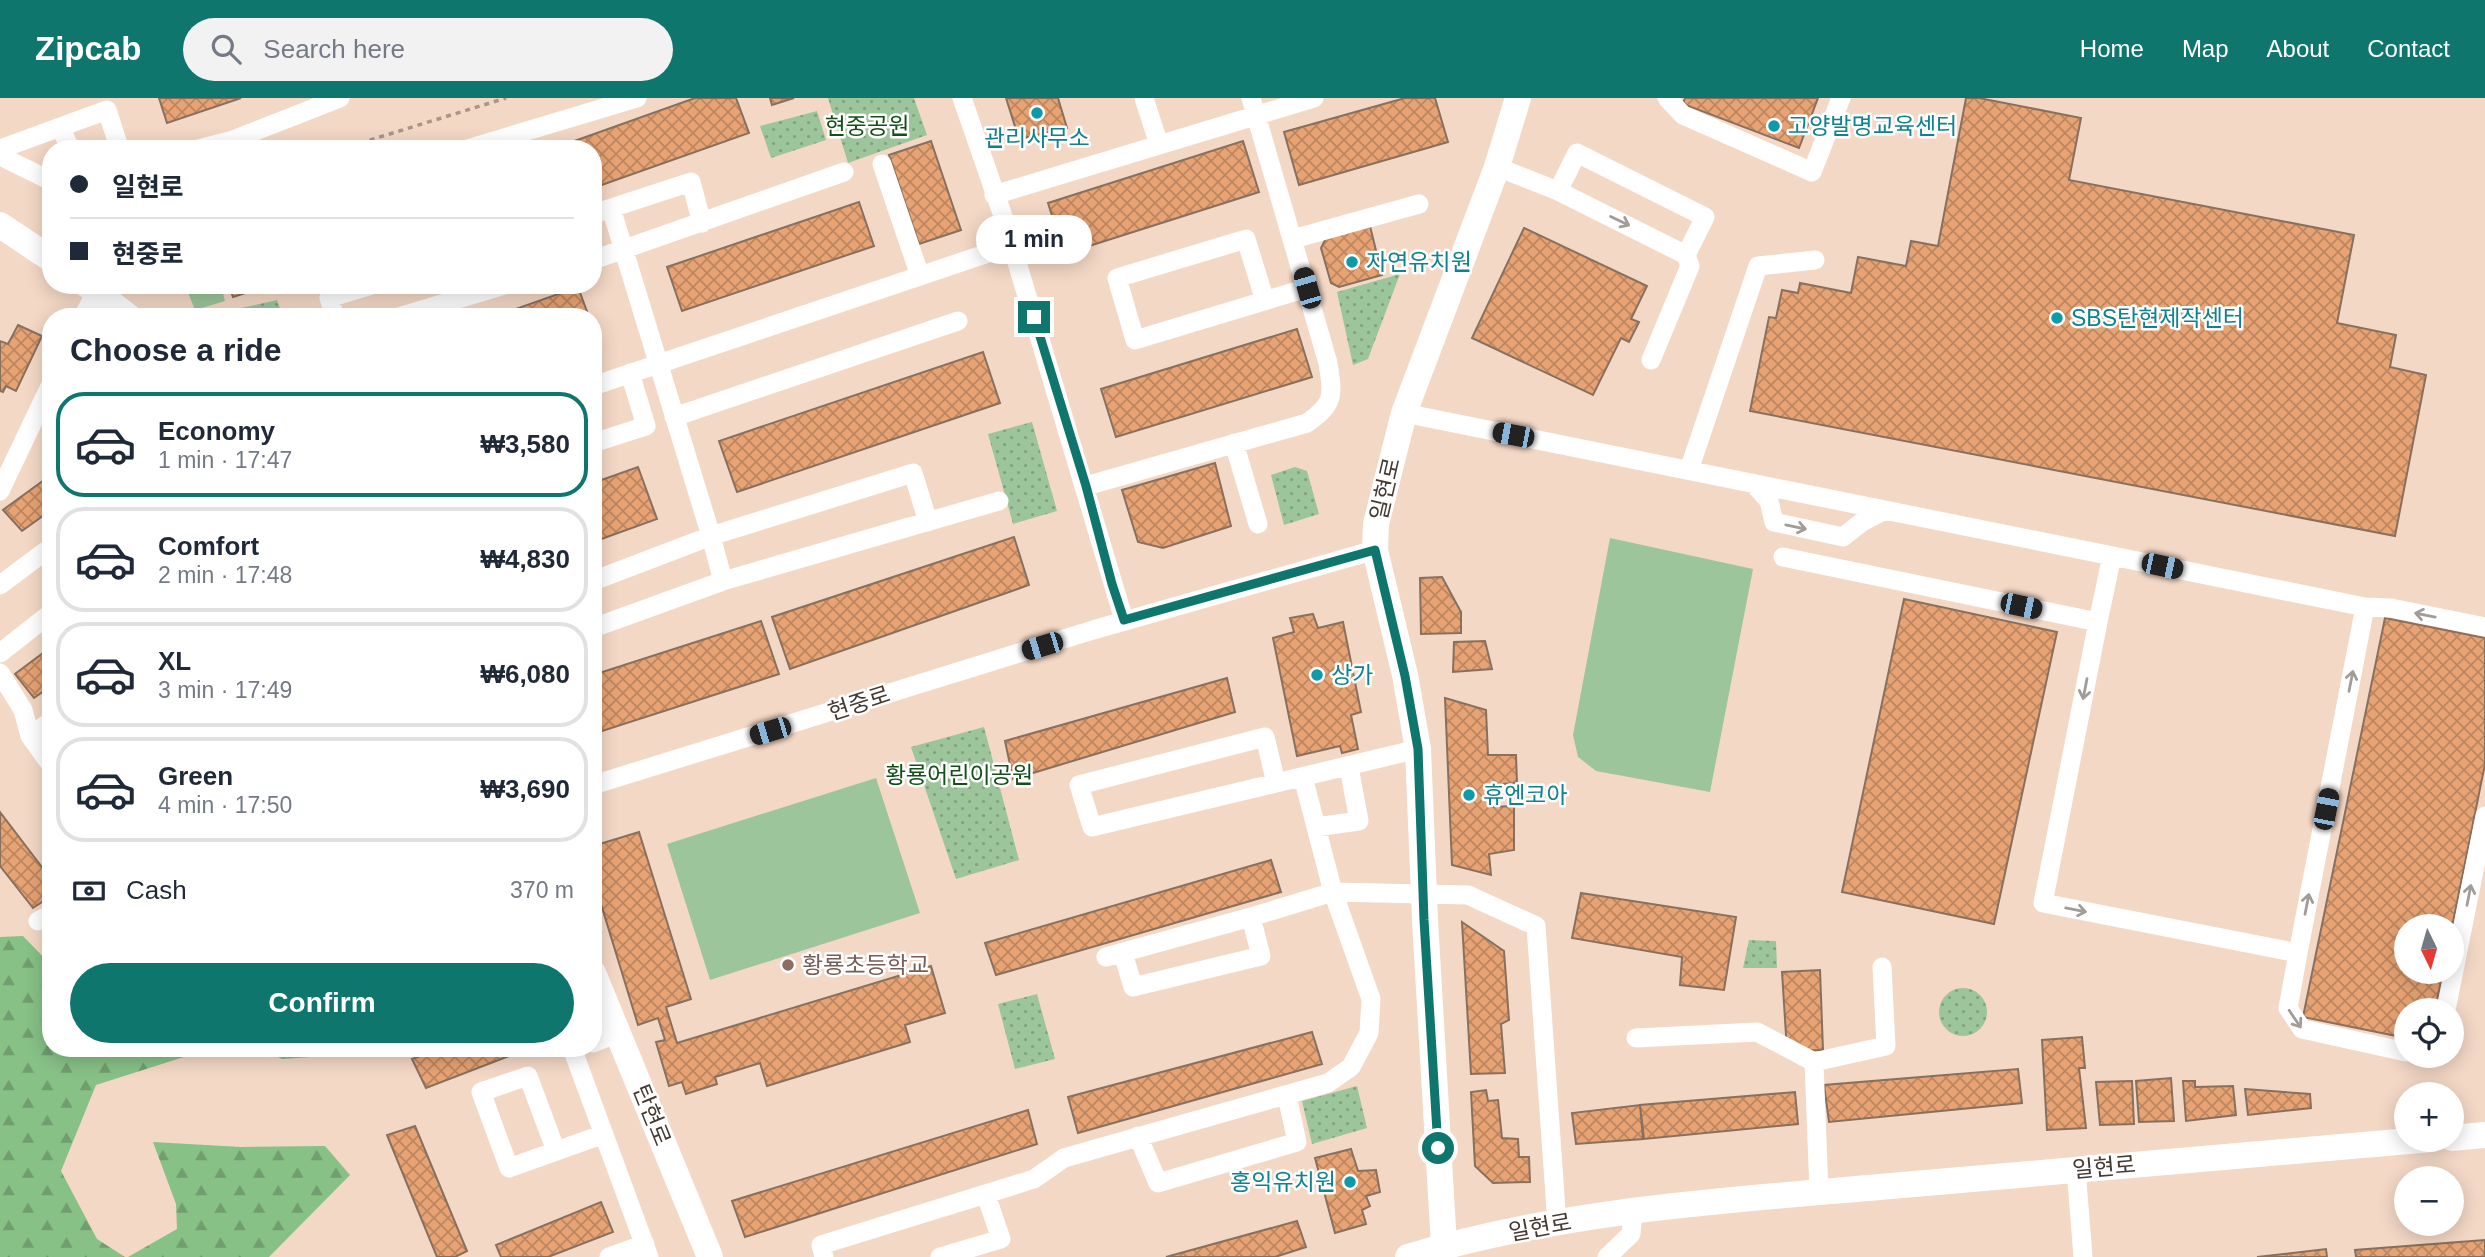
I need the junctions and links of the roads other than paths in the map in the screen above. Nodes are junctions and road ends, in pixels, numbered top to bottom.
1 (340, 98) edge
2 (637, 98) edge
3 (962, 98) edge
4 (1144, 98) edge
5 (1314, 98) edge
6 (1518, 98) edge
7 (1667, 98) edge
8 (1841, 98) edge
9 (1254, 107) edge
10 (61, 128) junction
11 (66, 140) edge
12 (116, 140) edge
13 (233, 140) edge
14 (497, 140) edge
15 (1159, 145) junction
16 (0, 149) edge
17 (0, 156) edge
18 (882, 164) dead end
19 (1497, 167) junction
20 (844, 172) dead end
21 (42, 177) edge
22 (1558, 191) junction
23 (994, 195) junction
24 (1419, 204) dead end
25 (602, 211) edge
26 (702, 223) junction
27 (0, 225) edge
28 (1293, 239) junction
29 (1012, 245) junction
30 (624, 251) junction
31 (42, 253) edge
32 (1686, 255) junction
33 (602, 257) edge
34 (1815, 260) dead end
35 (920, 276) junction
36 (1307, 288) junction
37 (100, 294) edge
38 (342, 294) edge
39 (475, 294) edge
40 (1265, 301) junction
41 (118, 308) edge
42 (332, 308) edge
43 (428, 308) edge
44 (958, 321) dead end
45 (1651, 360) dead end
46 (659, 364) junction
47 (630, 373) junction
48 (602, 383) edge
49 (42, 403) edge
50 (1404, 413) junction
51 (674, 417) junction
52 (602, 440) edge
53 (1234, 443) junction
54 (1689, 470) junction
55 (1754, 483) junction
56 (1086, 486) junction
57 (0, 491) edge
58 (999, 501) dead end
59 (1885, 509) junction
60 (928, 522) junction
61 (1258, 524) dead end
62 (712, 536) junction
63 (1375, 550) junction
64 (42, 554) edge
65 (2112, 556) junction
66 (1783, 557) dead end
67 (602, 578) edge
68 (723, 581) junction
69 (0, 585) edge
70 (2365, 607) junction
71 (42, 620) edge
72 (1124, 620) junction
73 (2098, 622) junction
74 (602, 625) edge
75 (2485, 627) edge
76 (0, 653) edge
77 (0, 673) edge
78 (42, 727) edge
79 (30, 736) junction
80 (1418, 749) junction
81 (42, 753) edge
82 (1349, 766) junction
83 (1303, 777) junction
84 (602, 782) edge
85 (1276, 783) junction
86 (2485, 816) edge
87 (1316, 827) junction
88 (1333, 892) junction
89 (1424, 894) junction
90 (1251, 918) junction
91 (2298, 953) junction
92 (1882, 967) dead end
93 (602, 995) edge
94 (2448, 998) edge
95 (618, 1033) junction
96 (1636, 1038) dead end
97 (602, 1039) edge
98 (2394, 1049) edge
99 (578, 1057) edge
100 (1814, 1062) junction
101 (1287, 1096) junction
102 (604, 1134) junction
103 (2485, 1135) edge
104 (1138, 1136) junction
105 (2464, 1137) edge
106 (2394, 1142) edge
107 (556, 1151) junction
108 (2076, 1169) junction
109 (1819, 1192) junction
110 (986, 1195) junction
111 (1633, 1212) junction
112 (1557, 1224) junction
113 (1444, 1246) junction
114 (632, 1253) edge
115 (710, 1257) edge
116 (824, 1257) edge
117 (940, 1257) edge
118 (1408, 1257) edge
119 (1607, 1257) edge
120 (2083, 1257) edge

1 - 13 street
2 - 14 street
3 - 23 street
4 - 15 street
5 - 9 street
6 - 19 main road, 일현로
7 - 8 street
9 - 15 street
9 - 28 street
10 - 11 street
10 - 12 street
10 - 16 street
15 - 23 street
17 - 21 street
18 - 35 street
19 - 22 street
19 - 50 main road, 일현로
20 - 26 street
22 -> 32 street
22 - 32 street
23 - 29 street
24 - 28 street
25 - 26 street
25 - 30 street
26 - 30 street
27 - 31 main road
28 - 36 street
29 - 35 street
29 - 56 street
30 - 33 street
30 - 46 street
32 - 45 street
34 - 54 street
35 - 46 street
36 - 40 street
36 - 53 street
37 - 41 main road
38 - 42 street
39 - 43 street
40 - 40 street
44 - 51 street
46 - 47 street
46 - 51 street
47 - 48 street
47 - 52 street
49 - 57 street
50 - 54 street
50 - 63 main road, 일현로
51 - 62 street
53 - 56 street
53 - 61 street
54 - 55 street
55 - 59 street
55 -> 59 street
56 - 72 street
58 - 60 street
59 - 65 street
60 - 62 street
60 - 68 street
62 - 67 street
62 - 68 street
63 - 72 street, 현중로
63 - 80 main road, 일현로
64 - 69 street
65 - 70 street
65 - 73 street
66 - 73 street
68 - 74 street
75 -> 70 street
91 -> 70 street
71 - 76 street
72 - 84 street, 현중로
73 -> 91 street
77 - 79 street
78 - 79 street
79 - 81 street
80 - 82 street
80 - 89 main road, 일현로
82 - 83 street
82 - 87 street
83 - 85 street
83 - 87 street
85 - 85 street
94 -> 86 street
87 - 88 street
88 - 89 street
88 - 90 street
88 - 101 street
89 - 112 street
89 - 113 main road, 일현로
90 - 90 street
91 -> 98 street
92 - 100 street
93 - 95 main road, 탄현로
95 - 97 street
95 - 115 main road, 탄현로
96 - 100 street
99 - 102 street
100 - 109 street
101 - 104 street
101 - 104 street
102 - 107 street
102 - 114 street
103 - 105 main road
104 - 110 street
106 - 108 main road, 일현로
107 - 107 street
108 - 109 main road, 일현로
108 - 120 street
109 - 111 main road, 일현로
110 - 116 street
110 - 117 street
111 - 112 main road, 일현로
111 - 119 street
112 - 113 main road, 일현로
113 - 118 main road

